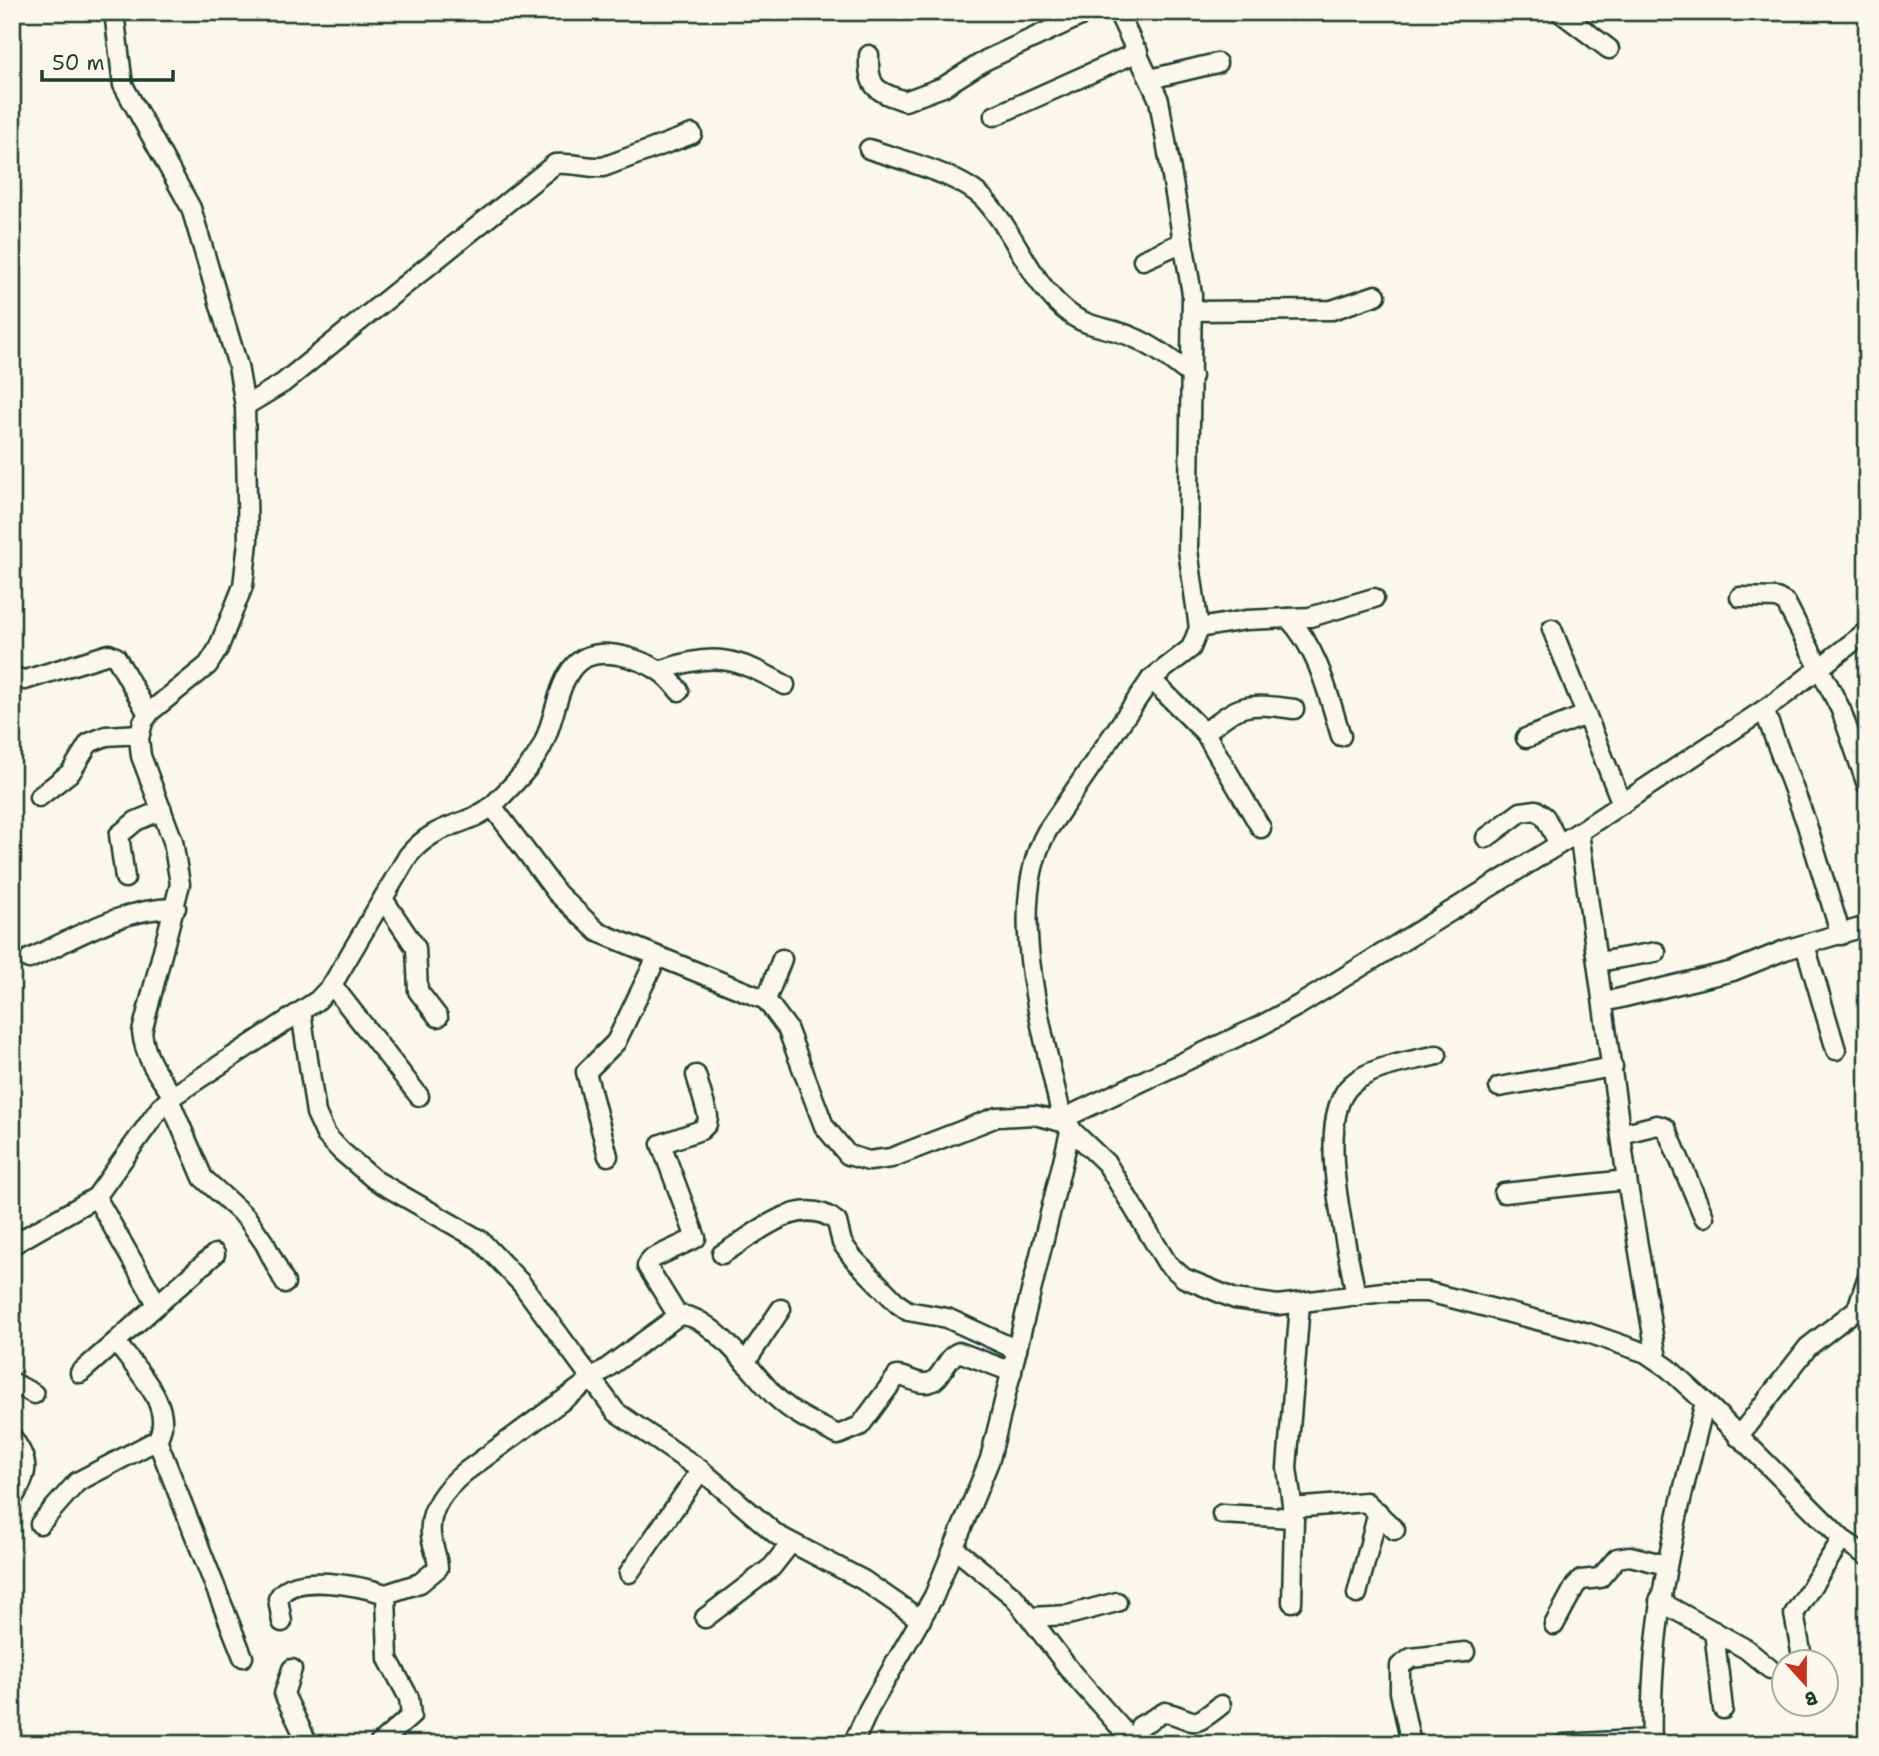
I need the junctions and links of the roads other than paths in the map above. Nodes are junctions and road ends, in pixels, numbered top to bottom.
1 (114, 12) edge
2 (1089, 12) edge
3 (1118, 12) edge
4 (1560, 12) edge
5 (1609, 49) dead end
6 (1138, 52) junction
7 (869, 55) dead end
8 (1217, 62) dead end
9 (1150, 79) junction
10 (994, 116) dead end
11 (692, 134) dead end
12 (869, 149) dead end
13 (1184, 242) junction
14 (1143, 260) dead end
15 (1376, 295) dead end
16 (1193, 311) junction
17 (1192, 376) junction
18 (244, 401) junction
19 (1740, 597) dead end
20 (1374, 598) dead end
21 (1288, 618) junction
22 (1199, 628) junction
23 (1552, 629) dead end
24 (1867, 631) edge
25 (1821, 670) junction
26 (660, 671) junction
27 (12, 677) edge
28 (1152, 679) junction
29 (785, 685) dead end
30 (679, 691) dead end
31 (1294, 709) dead end
32 (1764, 710) junction
33 (148, 714) junction
34 (1586, 715) junction
35 (1205, 733) junction
36 (140, 734) junction
37 (1341, 736) dead end
38 (1526, 738) dead end
39 (1867, 785) edge
40 (39, 797) dead end
41 (1622, 804) junction
42 (492, 806) junction
43 (162, 810) junction
44 (1261, 828) dead end
45 (1579, 832) junction
46 (1486, 838) dead end
47 (1559, 844) junction
48 (125, 878) dead end
49 (383, 899) junction
50 (176, 908) junction
51 (1867, 926) edge
52 (1841, 935) junction
53 (1805, 945) junction
54 (1656, 952) dead end
55 (657, 957) junction
56 (29, 959) dead end
57 (782, 959) dead end
58 (1598, 962) junction
59 (332, 985) junction
60 (766, 1000) junction
61 (1604, 1002) junction
62 (301, 1012) junction
63 (438, 1017) dead end
64 (1836, 1050) dead end
65 (1437, 1055) dead end
66 (1613, 1067) junction
67 (695, 1075) dead end
68 (1499, 1087) dead end
69 (419, 1096) dead end
70 (171, 1097) junction
71 (1064, 1122) junction
72 (1621, 1134) junction
73 (608, 1156) dead end
74 (1627, 1180) junction
75 (1504, 1193) dead end
76 (96, 1197) junction
77 (1704, 1217) dead end
78 (12, 1245) edge
79 (215, 1254) dead end
80 (722, 1254) dead end
81 (1867, 1279) edge
82 (285, 1283) dead end
83 (1356, 1296) junction
84 (157, 1304) junction
85 (1300, 1304) junction
86 (781, 1309) dead end
87 (678, 1317) junction
88 (116, 1342) junction
89 (1017, 1350) junction
90 (1657, 1359) junction
91 (745, 1363) junction
92 (1012, 1372) junction
93 (80, 1373) dead end
94 (591, 1381) junction
95 (12, 1382) edge
96 (34, 1394) dead end
97 (1705, 1402) junction
98 (12, 1437) edge
99 (1738, 1437) junction
100 (157, 1440) junction
101 (701, 1470) junction
102 (13, 1498) edge
103 (1378, 1512) junction
104 (1293, 1513) junction
105 (1222, 1514) dead end
106 (40, 1524) dead end
107 (1395, 1531) dead end
108 (1842, 1539) junction
109 (790, 1544) junction
110 (955, 1549) junction
111 (1867, 1556) edge
112 (1667, 1565) junction
113 (629, 1573) dead end
114 (386, 1594) junction
115 (1357, 1594) dead end
116 (1659, 1601) junction
117 (1117, 1602) dead end
118 (1292, 1602) dead end
119 (1031, 1617) junction
120 (705, 1618) dead end
121 (921, 1620) junction
122 (282, 1622) dead end
123 (1554, 1625) dead end
124 (1714, 1631) junction
125 (1801, 1648) edge
126 (1465, 1652) dead end
127 (243, 1657) dead end
128 (292, 1669) dead end
129 (1770, 1669) dead end
130 (1221, 1705) dead end
131 (1723, 1709) dead end
132 (1134, 1734) edge
133 (1652, 1741) edge
134 (386, 1742) edge
135 (854, 1743) edge
136 (308, 1744) edge
137 (1411, 1744) edge
138 (1564, 1744) edge

1 - 18 street
2 - 7 street
3 - 6 street
4 - 5 street
6 - 9 street
6 - 10 street
8 - 9 street
9 - 13 street
11 - 18 street
12 - 17 street
13 - 14 street
13 - 16 street
15 - 16 street
16 - 17 street
17 - 22 street
18 - 33 street
19 - 25 street
20 - 21 street
21 - 22 street
21 - 37 street
22 - 28 street
23 - 34 street
24 - 25 street
25 - 32 street
25 - 39 street
26 - 29 street
26 - 30 street
26 - 42 street
27 - 33 street
28 - 35 street
28 - 71 street
31 - 35 street
32 - 41 street
32 - 52 street
33 - 36 street
34 - 38 street
34 - 41 street
35 - 44 street
36 - 40 street
36 - 43 street
41 - 45 street
42 - 49 street
42 - 55 street
43 - 48 street
43 - 50 street
45 - 47 street
45 - 58 street
46 - 47 street
47 - 71 street
49 - 59 street
49 - 63 street
50 - 56 street
50 - 70 street
51 - 52 street
52 - 53 street
53 - 61 street
53 - 64 street
54 - 58 street
55 - 60 street
55 - 73 street
57 - 60 street
58 - 61 street
59 - 62 street
59 - 69 street
60 - 71 street
61 - 66 street
62 - 70 street
62 - 94 street
65 - 83 street
66 - 68 street
66 - 72 street
67 - 87 street
70 - 76 street
70 - 82 street
71 - 85 street
71 - 89 street
72 - 74 street
72 - 77 street
74 - 75 street
74 - 90 street
76 - 78 street
76 - 84 street
79 - 84 street
80 - 89 street
81 - 99 street
83 - 85 street
83 - 90 street
84 - 88 street
85 - 104 street
86 - 91 street
87 - 91 street
87 - 94 street
88 - 93 street
88 - 100 street
89 - 92 street
90 - 97 street
91 - 92 street
92 - 110 street
94 - 101 street
94 - 114 street
95 - 96 street
97 - 99 street
97 - 112 street
98 - 102 street
99 - 108 street
100 - 106 street
100 - 127 street
101 - 109 street
101 - 113 street
103 - 104 street
103 - 107 street
103 - 115 street
104 - 105 street
104 - 118 street
108 - 111 street
108 - 125 street
109 - 120 street
109 - 121 street
110 - 119 street
110 - 121 street
112 - 116 street
112 - 123 street
114 - 122 street
114 - 134 street
116 - 124 street
116 - 133 street
117 - 119 street
119 - 132 street
121 - 135 street
124 - 129 street
124 - 131 street
126 - 137 street
128 - 136 street
130 - 132 street
133 - 138 street

